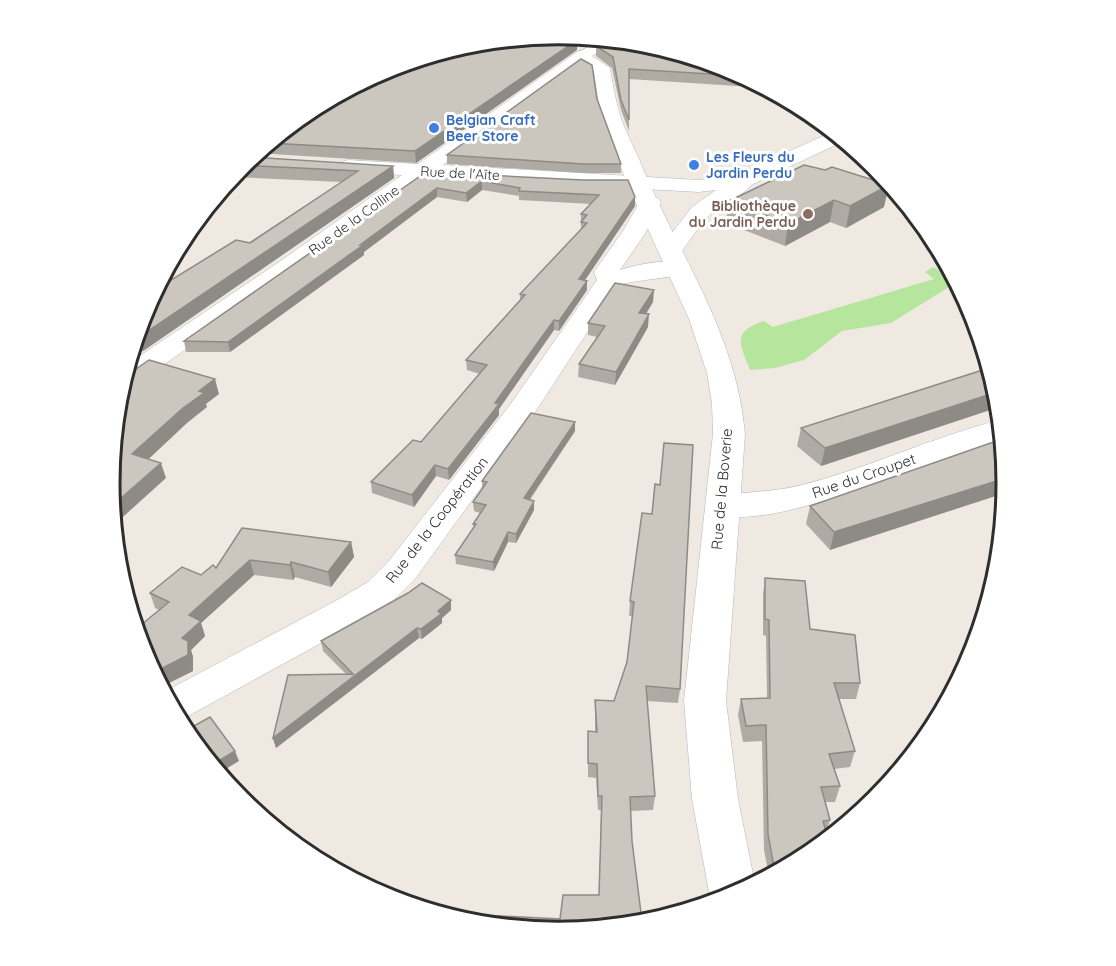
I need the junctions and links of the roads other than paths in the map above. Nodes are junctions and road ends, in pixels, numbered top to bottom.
1 (597, 47) edge
2 (830, 140) edge
3 (327, 165) edge
4 (422, 171) junction
5 (744, 180) junction
6 (645, 194) junction
7 (712, 200) junction
8 (676, 260) junction
9 (611, 271) junction
10 (134, 372) edge
11 (993, 432) edge
12 (723, 506) junction
13 (180, 703) edge
14 (731, 886) edge

1 - 4 street, Rue de la Colline
1 - 6 street, Rue de la Boverie
2 - 5 street
3 - 4 street, Rue de l'Aîte
4 - 6 street, Rue de l'Aîte
4 - 10 street, Rue de la Colline
5 - 6 street
5 - 7 street
6 - 7 street
6 - 8 street, Rue de la Boverie
6 - 9 street, Rue de la Coopération
7 - 8 street
8 - 9 street
8 - 12 street, Rue de la Boverie
9 - 13 street, Rue de la Coopération
11 - 12 street, Rue du Croupet
12 - 14 street, Rue de la Boverie

